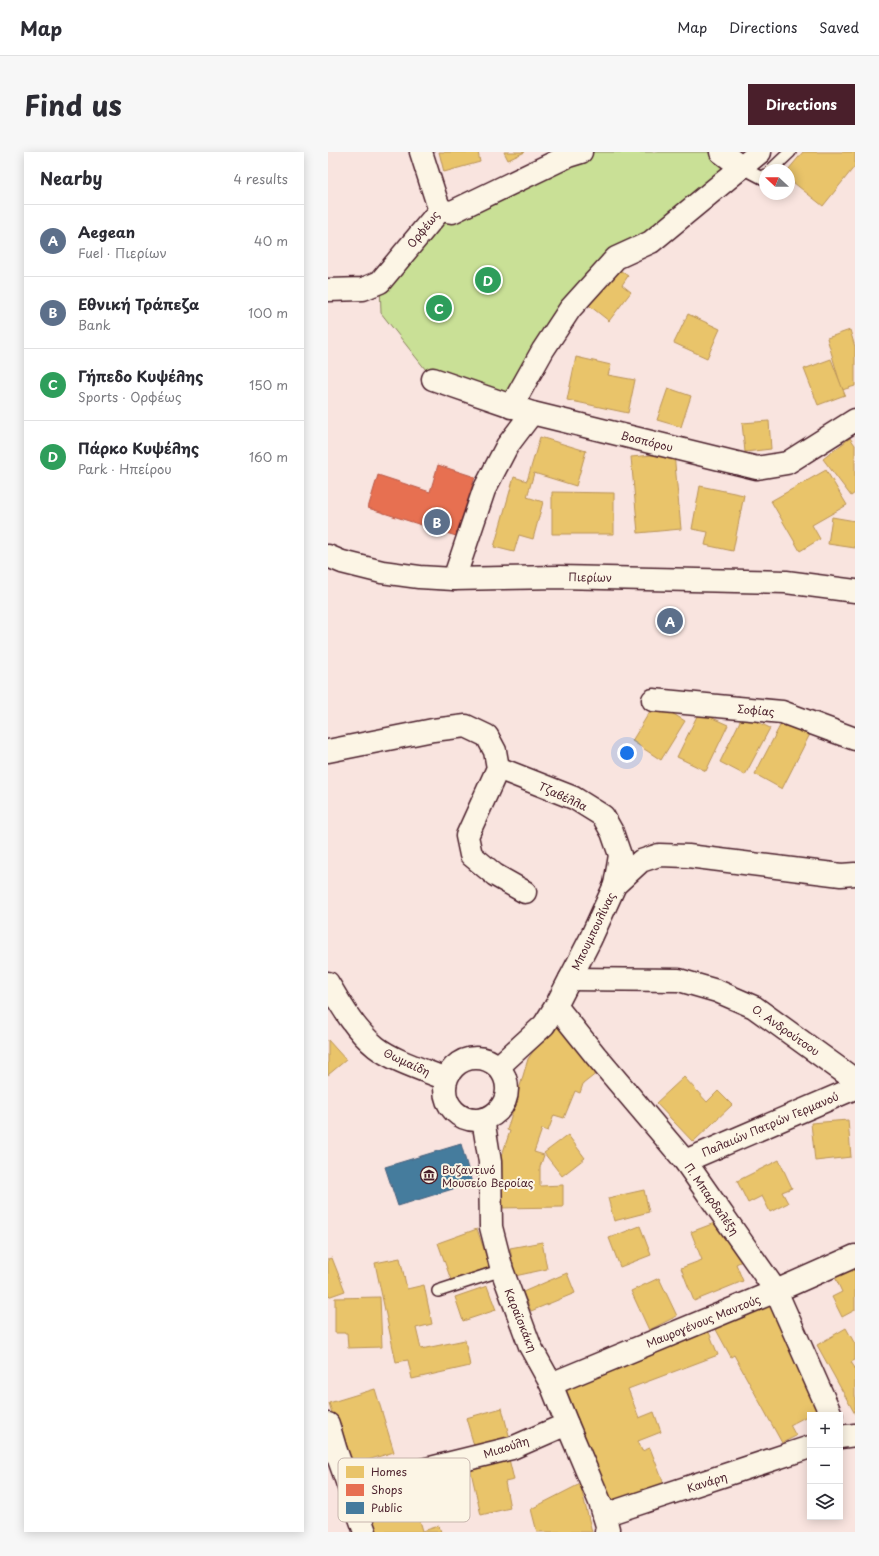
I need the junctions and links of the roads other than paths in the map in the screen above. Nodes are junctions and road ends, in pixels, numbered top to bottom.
1 (421, 152) edge
2 (581, 152) edge
3 (721, 152) edge
4 (760, 152) edge
5 (790, 152) edge
6 (777, 164) edge
7 (741, 167) junction
8 (759, 176) edge
9 (440, 210) junction
10 (328, 290) edge
11 (433, 379) dead end
12 (521, 410) junction
13 (855, 420) edge
14 (328, 556) edge
15 (454, 579) junction
16 (855, 591) edge
17 (653, 700) dead end
18 (855, 739) edge
19 (328, 751) edge
20 (498, 768) junction
21 (850, 878) edge
22 (615, 885) junction
23 (526, 892) dead end
24 (570, 979) junction
25 (328, 983) edge
26 (556, 1006) junction
27 (498, 1066) junction
28 (446, 1078) junction
29 (855, 1080) edge
30 (855, 1088) edge
31 (483, 1119) junction
32 (685, 1161) junction
33 (855, 1256) edge
34 (502, 1270) junction
35 (438, 1291) dead end
36 (776, 1291) junction
37 (551, 1384) junction
38 (830, 1412) edge
39 (328, 1424) edge
40 (567, 1424) junction
41 (807, 1448) edge
42 (332, 1452) edge
43 (470, 1458) edge
44 (338, 1465) edge
45 (361, 1522) edge
46 (607, 1527) edge
47 (365, 1532) edge

1 - 9 street, Ορφέως
2 - 9 street
3 - 7 street
4 - 7 street
5 - 6 lane
7 - 8 lane
7 - 12 street
9 - 10 street, Ορφέως
11 - 12 street, Βοσπόρου
12 - 13 street, Βοσπόρου
12 - 15 street
14 - 15 street, Πιερίων
15 - 16 street, Πιερίων
17 - 18 street, Σοφίας
19 - 20 street
20 - 22 street, Τζαβέλλα
20 - 23 street
21 - 22 street, Μπουμπουλίνας
22 - 24 street, Μπουμπουλίνας
24 - 26 street, Μπουμπουλίνας
24 - 29 street, Ο. Ανδρούτσου
25 - 28 street, Θωμαίδη
26 - 27 street, Μπουμπουλίνας
26 - 32 street, Π. Μπαρδαλέξη
27 - 28 street
27 - 31 street
28 - 31 street
30 - 32 street, Παλαιών Πατρών Γερμανού
31 - 34 street, Καραϊσκάκη
32 - 36 street, Π. Μπαρδαλέξη
33 - 36 street, Μαυρογένους Μαντούς
34 - 35 lane
34 - 37 street, Καραϊσκάκη
36 - 37 street, Μαυρογένους Μαντούς
36 - 38 street, Π. Μπαρδαλέξη
37 - 40 street, Καραϊσκάκη
39 - 42 street
40 - 43 street, Μιαούλη
40 - 46 street, Καραϊσκάκη
41 - 46 street, Κανάρη
42 - 44 street
45 - 47 street

